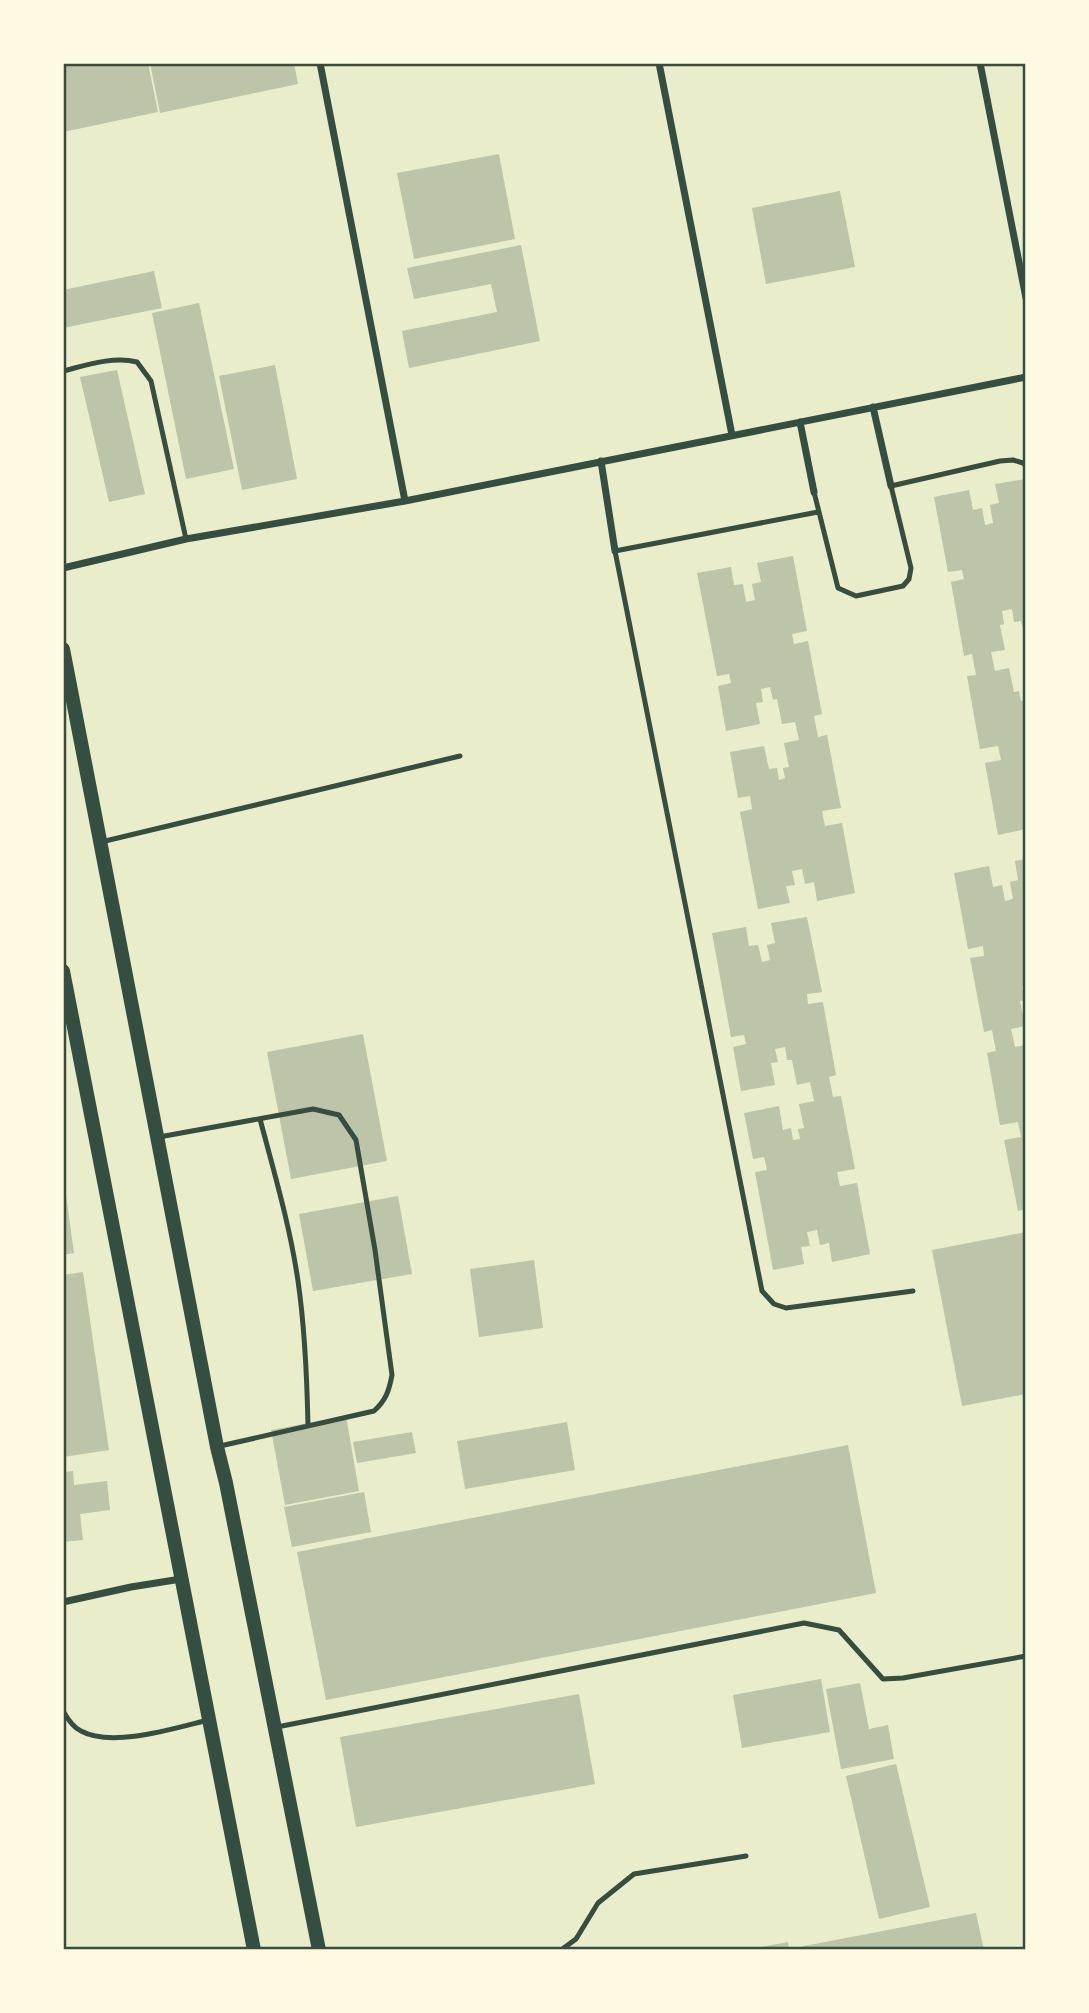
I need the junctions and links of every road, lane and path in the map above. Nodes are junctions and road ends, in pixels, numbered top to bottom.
1 (320, 63) edge
2 (659, 63) edge
3 (980, 63) edge
4 (1026, 299) edge
5 (63, 371) edge
6 (1026, 377) edge
7 (873, 407) junction
8 (800, 422) junction
9 (732, 435) junction
10 (601, 461) junction
11 (1026, 466) edge
12 (891, 486) junction
13 (814, 492) joint
14 (405, 500) junction
15 (818, 512) junction
16 (186, 539) junction
17 (615, 551) junction
18 (63, 568) edge
19 (63, 649) edge
20 (460, 755) dead end
21 (101, 842) junction
22 (63, 971) edge
23 (260, 1119) junction
24 (158, 1138) junction
25 (913, 1291) dead end
26 (308, 1426) junction
27 (217, 1447) junction
28 (182, 1579) junction
29 (63, 1602) edge
30 (1026, 1656) edge
31 (63, 1712) edge
32 (209, 1720) junction
33 (274, 1727) junction
34 (746, 1856) dead end
35 (253, 1950) edge
36 (319, 1950) edge
37 (561, 1950) edge

1 - 14 street
2 - 9 street
3 - 4 street
5 - 16 lane
6 - 7 street
7 - 8 street
7 - 12 street
8 - 9 street
8 - 13 street
9 - 10 street
10 - 14 street
10 - 17 street
11 - 12 lane
12 - 15 lane
13 - 15 lane
14 - 16 street
15 - 17 lane
16 - 18 street
17 - 25 lane
19 - 21 main road
20 - 21 lane
21 - 24 main road
22 - 28 main road
23 - 24 lane
23 - 26 lane
23 - 26 lane
24 - 27 main road
26 - 27 lane
27 - 33 main road
28 - 29 street
28 - 32 main road
30 - 33 lane
31 - 32 lane
32 - 35 main road
33 - 36 main road
34 - 37 lane

